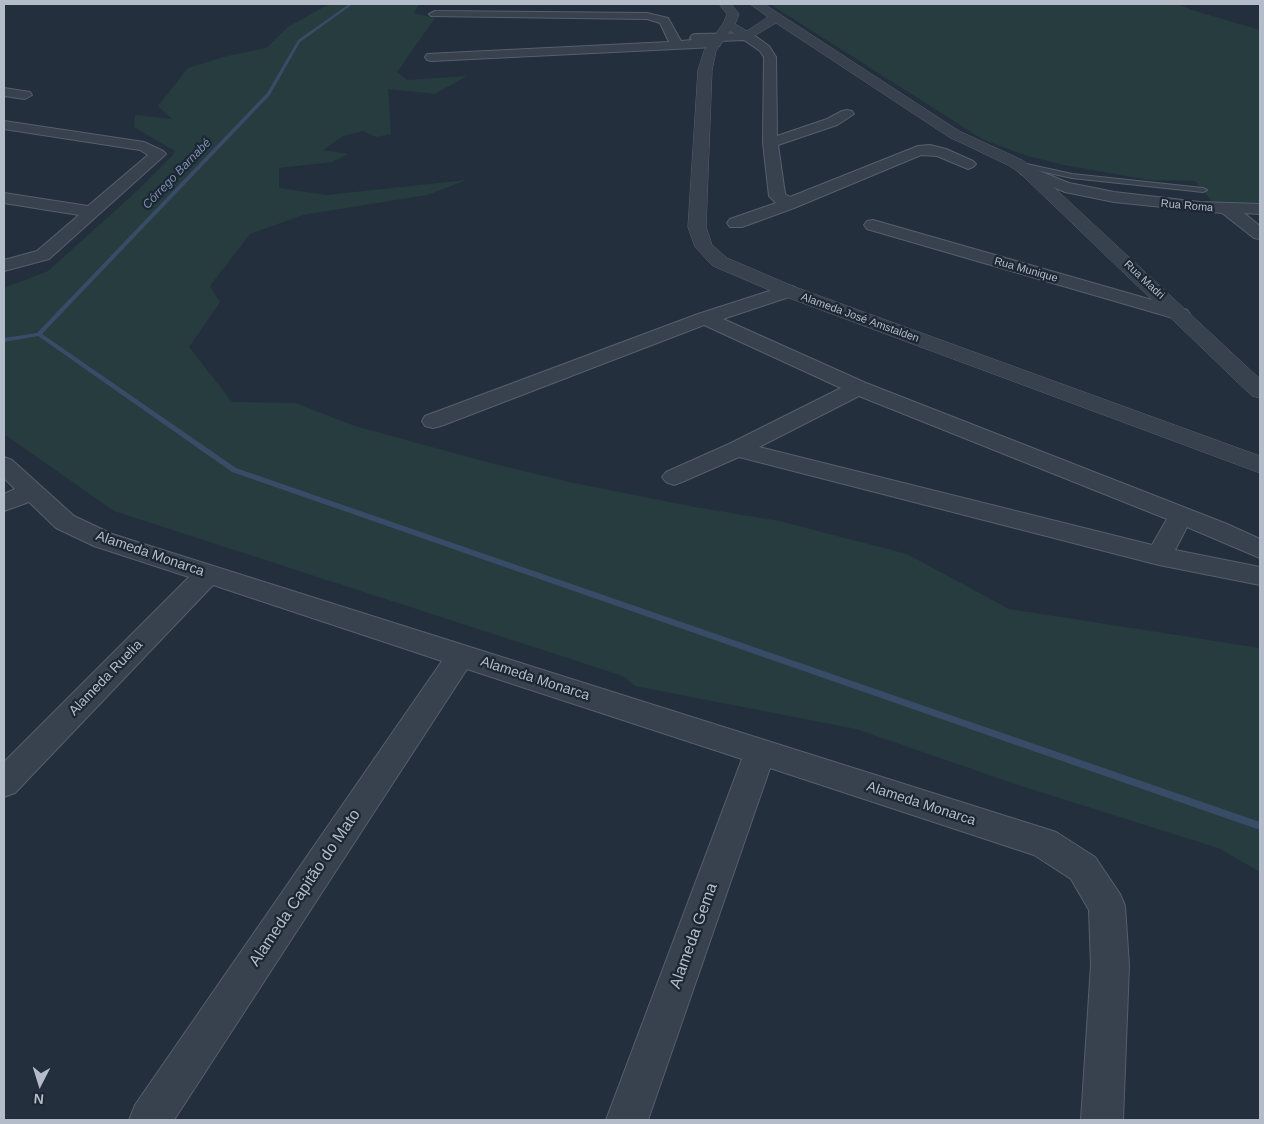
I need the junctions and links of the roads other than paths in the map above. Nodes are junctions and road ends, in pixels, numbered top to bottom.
1 (726, 4) edge
2 (756, 4) edge
3 (435, 14) dead end
4 (775, 16) junction
5 (720, 35) junction
6 (747, 36) junction
7 (675, 41) junction
8 (431, 57) dead end
9 (4, 92) edge
10 (25, 96) dead end
11 (847, 114) dead end
12 (4, 125) edge
13 (770, 143) junction
14 (968, 164) dead end
15 (1022, 167) junction
16 (1204, 190) dead end
17 (4, 198) edge
18 (1114, 198) junction
19 (788, 204) junction
20 (1228, 209) junction
21 (1260, 209) edge
22 (92, 212) junction
23 (1077, 217) junction
24 (736, 223) dead end
25 (873, 225) dead end
26 (1260, 234) edge
27 (4, 266) edge
28 (788, 291) junction
29 (1180, 314) junction
30 (705, 318) junction
31 (858, 388) junction
32 (1260, 390) edge
33 (433, 421) dead end
34 (736, 449) junction
35 (1235, 456) junction
36 (1260, 456) edge
37 (4, 465) edge
38 (1260, 465) edge
39 (674, 477) dead end
40 (32, 491) junction
41 (4, 503) edge
42 (1181, 516) junction
43 (1260, 549) edge
44 (1159, 556) junction
45 (208, 574) junction
46 (1260, 576) edge
47 (461, 655) junction
48 (760, 752) junction
49 (4, 783) edge
50 (150, 1120) edge
51 (628, 1120) edge
52 (1102, 1120) edge

1 - 5 street, Alameda José Amstalden
2 - 4 street, Rua Madri
3 - 7 street
4 - 6 street
4 - 15 street, Rua Madri
5 - 6 street
5 - 7 street
5 - 28 street, Alameda José Amstalden
6 - 13 street
7 - 8 street
9 - 10 street
11 - 13 street
12 - 22 street
13 - 19 street
14 - 19 street
15 - 16 lane
15 - 18 street, Rua Roma
15 - 23 street, Rua Madri
17 - 22 street
18 - 20 street, Rua Roma
18 - 23 street, Rua Roma
19 - 24 street
20 - 21 street, Rua Roma
20 - 26 street
22 - 27 street
23 - 29 street, Rua Madri
25 - 29 street, Rua Munique
28 - 30 street
28 - 35 street, Alameda José Amstalden
29 - 32 street, Rua Madri
30 - 31 street
30 - 33 street
31 - 34 street
31 - 42 street
34 - 39 street
34 - 44 street
35 - 36 street
35 - 38 street, Alameda José Amstalden
37 - 40 street, Alameda Monarca
40 - 41 street
40 - 45 street, Alameda Monarca
42 - 43 street
42 - 44 street
44 - 46 street
45 - 47 street, Alameda Monarca
45 - 49 street, Alameda Ruelia
47 - 48 street, Alameda Monarca
47 - 50 street, Alameda Capitão do Mato
48 - 51 street, Alameda Gema
48 - 52 street, Alameda Monarca

